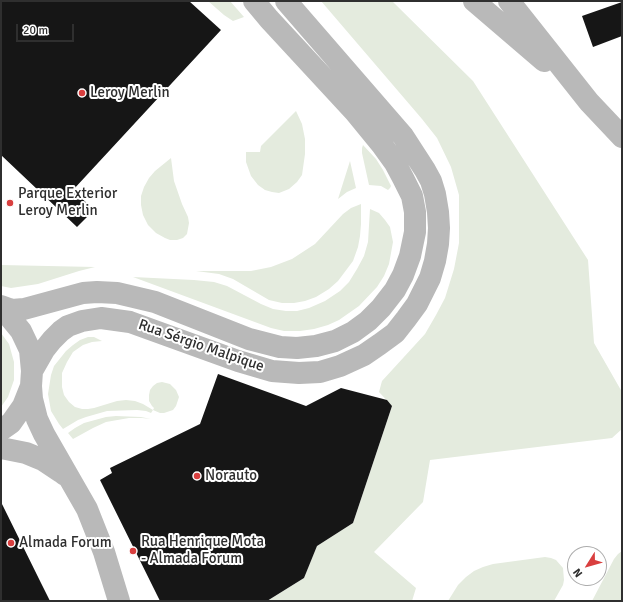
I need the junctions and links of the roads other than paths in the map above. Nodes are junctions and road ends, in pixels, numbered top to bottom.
1 (254, 1) edge
2 (286, 1) edge
3 (474, 1) edge
4 (509, 1) edge
5 (589, 102) junction
6 (622, 138) edge
7 (1, 306) edge
8 (1, 310) edge
9 (32, 379) junction
10 (1, 430) edge
11 (1, 448) edge
12 (72, 483) junction
13 (119, 601) edge

1 - 7 street, Rua Sérgio Malpique
2 - 9 street, Rua Sérgio Malpique
3 - 5 street
4 - 5 street
5 - 6 street
8 - 9 street
9 - 10 street, Rua Sérgio Malpique
9 - 12 street
11 - 12 street
12 - 13 street

